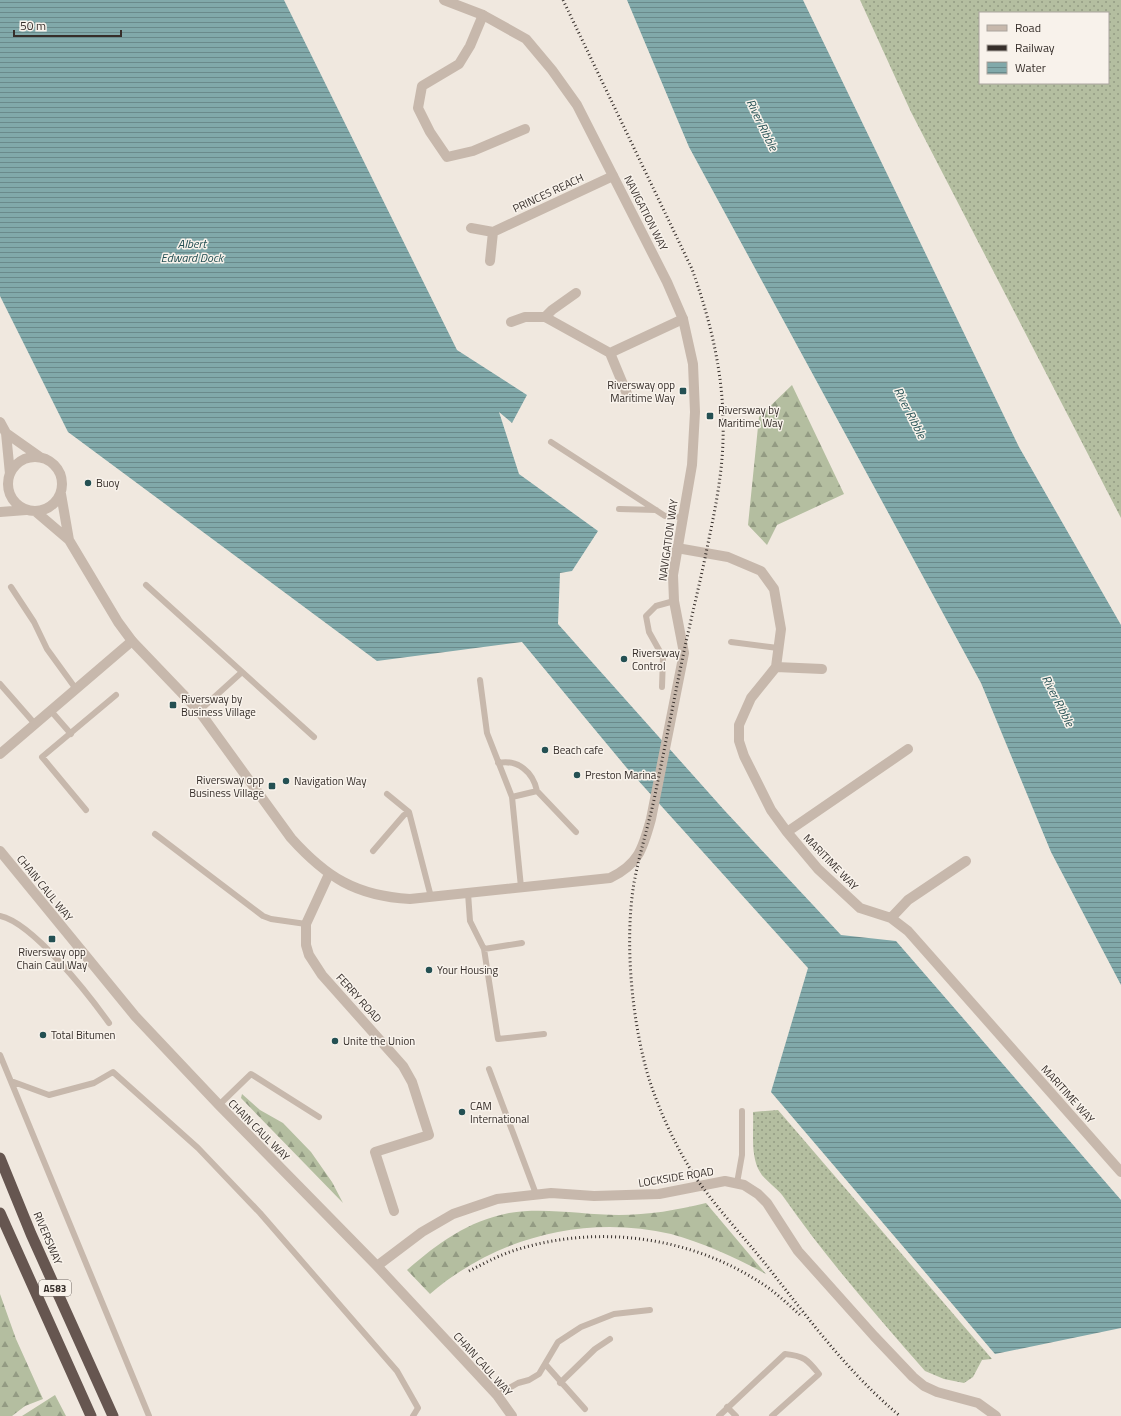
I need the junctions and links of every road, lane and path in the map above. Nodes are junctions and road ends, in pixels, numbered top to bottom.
1 (444, 0) edge
2 (483, 15) junction
3 (525, 129) dead end
4 (614, 176) junction
5 (471, 228) dead end
6 (492, 232) junction
7 (490, 261) dead end
8 (576, 293) dead end
9 (545, 318) junction
10 (683, 319) junction
11 (511, 322) dead end
12 (610, 353) junction
13 (627, 394) dead end
14 (0, 422) edge
15 (6, 433) junction
16 (551, 442) dead end
17 (40, 457) junction
18 (9, 478) junction
19 (0, 492) edge
20 (60, 494) junction
21 (619, 509) dead end
22 (30, 510) junction
23 (656, 510) junction
24 (0, 512) edge
25 (682, 517) junction
26 (69, 540) junction
27 (677, 548) junction
28 (146, 585) dead end
29 (11, 587) dead end
30 (674, 601) junction
31 (132, 641) junction
32 (731, 642) dead end
33 (778, 648) junction
34 (776, 667) junction
35 (822, 669) dead end
36 (242, 672) junction
37 (480, 680) dead end
38 (0, 684) edge
39 (662, 687) dead end
40 (76, 689) junction
41 (116, 695) dead end
42 (51, 711) junction
43 (199, 711) junction
44 (35, 724) junction
45 (71, 734) junction
46 (314, 737) dead end
47 (908, 749) dead end
48 (0, 754) edge
49 (498, 763) junction
50 (537, 791) junction
51 (388, 794) dead end
52 (512, 797) junction
53 (86, 810) dead end
54 (409, 812) junction
55 (576, 832) dead end
56 (787, 832) junction
57 (155, 834) dead end
58 (0, 851) edge
59 (373, 851) dead end
60 (966, 861) dead end
61 (329, 874) junction
62 (520, 887) junction
63 (468, 893) junction
64 (431, 897) junction
65 (0, 916) edge
66 (891, 918) junction
67 (306, 924) junction
68 (522, 943) dead end
69 (484, 949) junction
70 (109, 1023) dead end
71 (544, 1034) dead end
72 (0, 1055) edge
73 (489, 1069) dead end
74 (11, 1081) junction
75 (219, 1105) junction
76 (742, 1111) dead end
77 (319, 1117) dead end
78 (0, 1158) edge
79 (1121, 1172) edge
80 (736, 1183) junction
81 (536, 1194) junction
82 (394, 1211) dead end
83 (0, 1213) edge
84 (377, 1266) junction
85 (650, 1310) dead end
86 (610, 1339) dead end
87 (546, 1365) junction
88 (560, 1383) junction
89 (497, 1395) junction
90 (727, 1407) junction
91 (585, 1409) dead end
92 (91, 1416) edge
93 (113, 1416) edge
94 (149, 1416) edge
95 (413, 1416) edge
96 (512, 1416) edge
97 (719, 1416) edge
98 (736, 1416) edge
99 (772, 1416) edge
100 (996, 1416) edge

1 - 2 street, NAVIGATION WAY
2 - 3 street
2 - 4 street, NAVIGATION WAY
4 - 6 street, PRINCES REACH
4 - 10 street, NAVIGATION WAY
5 - 6 street
6 - 7 street
8 - 9 street
9 - 11 street
9 - 12 street
10 - 12 street
10 - 25 street, NAVIGATION WAY
12 - 13 street
14 - 15 street
15 - 17 street
15 - 18 street
16 - 23 lane
17 - 18 street
17 - 20 street
18 - 19 street
18 - 22 street
20 - 22 street
20 - 26 street, NAVIGATION WAY
21 - 23 lane
22 - 24 street
22 - 26 street, NAVIGATION WAY
23 - 25 lane
25 - 27 street, NAVIGATION WAY
26 - 31 street, NAVIGATION WAY
27 - 30 street, NAVIGATION WAY
27 - 33 street
28 - 36 lane
29 - 40 lane
30 - 39 lane
30 - 62 street, NAVIGATION WAY
31 - 40 street
31 - 43 street, NAVIGATION WAY
32 - 33 lane
33 - 34 street
34 - 35 street
34 - 56 street, MARITIME WAY
36 - 43 lane
36 - 46 lane
37 - 49 lane
38 - 44 lane
40 - 42 street
41 - 45 lane
42 - 44 street
42 - 45 lane
43 - 61 street, NAVIGATION WAY
44 - 48 street
45 - 53 lane
47 - 56 street
49 - 50 lane
49 - 52 lane
50 - 52 lane
50 - 55 lane
51 - 54 lane
52 - 62 lane
54 - 59 lane
54 - 64 lane
56 - 66 street, MARITIME WAY
57 - 67 lane
58 - 75 street, CHAIN CAUL WAY
60 - 66 street
61 - 64 street, NAVIGATION WAY
61 - 67 street, FERRY ROAD
62 - 63 street, NAVIGATION WAY
63 - 64 street, NAVIGATION WAY
63 - 69 lane
65 - 70 lane
66 - 79 street, MARITIME WAY
67 - 82 street, FERRY ROAD
68 - 69 lane
69 - 71 lane
72 - 74 lane
73 - 81 lane
74 - 94 lane
74 - 95 lane
75 - 77 lane
75 - 84 street, CHAIN CAUL WAY
76 - 80 lane
78 - 93 highway, RIVERSWAY / A583
80 - 81 street, LOCKSIDE ROAD
80 - 100 street, LOCKSIDE ROAD
81 - 84 street, LOCKSIDE ROAD
83 - 92 highway, A583
84 - 89 street, CHAIN CAUL WAY
85 - 87 lane
86 - 88 lane
87 - 88 lane
87 - 89 lane
88 - 91 lane
89 - 96 street, CHAIN CAUL WAY
90 - 97 lane
90 - 98 lane
90 - 99 lane

